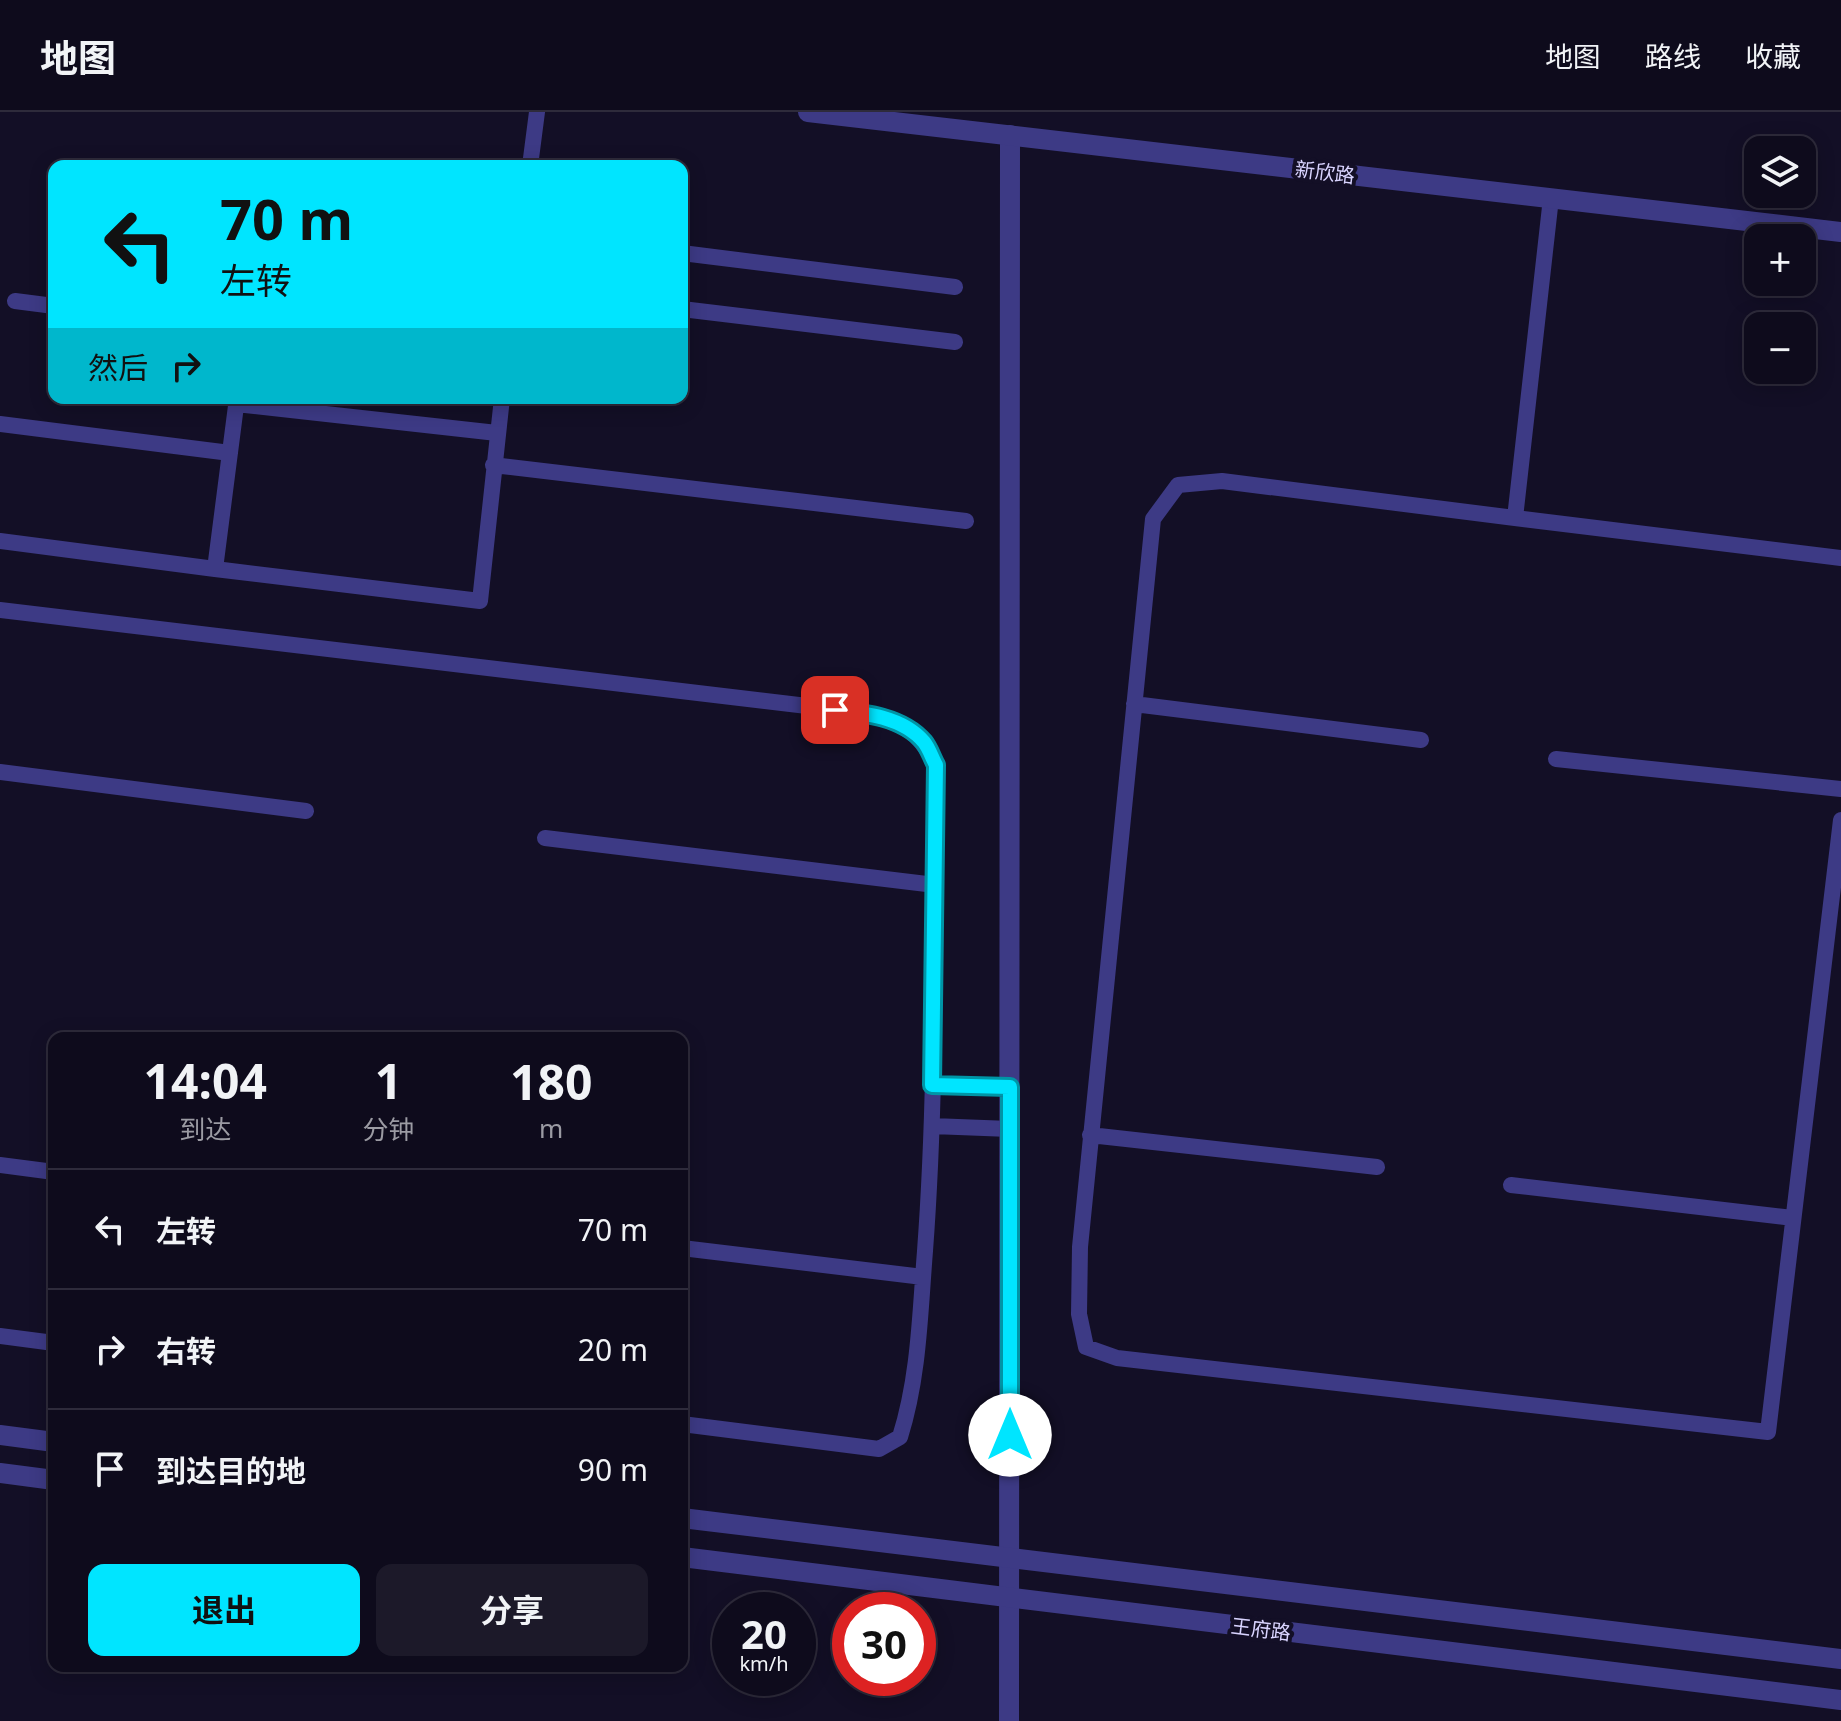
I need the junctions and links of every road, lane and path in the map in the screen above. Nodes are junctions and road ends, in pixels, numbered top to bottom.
1 (537, 112) edge
2 (808, 112) edge
3 (871, 116) edge
4 (1010, 135) junction
5 (531, 160) edge
6 (1551, 198) junction
7 (1841, 232) edge
8 (688, 254) edge
9 (955, 287) dead end
10 (15, 301) dead end
11 (48, 305) edge
12 (688, 310) edge
13 (955, 342) dead end
14 (237, 404) edge
15 (261, 404) edge
16 (501, 404) edge
17 (0, 424) edge
18 (497, 433) junction
19 (230, 453) junction
20 (493, 465) junction
21 (1515, 518) junction
22 (966, 521) dead end
23 (0, 541) edge
24 (1841, 558) edge
25 (215, 569) junction
26 (0, 610) edge
27 (1134, 704) junction
28 (1421, 740) dead end
29 (1556, 759) dead end
30 (0, 772) edge
31 (1841, 789) edge
32 (306, 811) dead end
33 (1841, 820) edge
34 (545, 838) dead end
35 (935, 885) junction
36 (932, 1085) junction
37 (1010, 1087) junction
38 (932, 1126) junction
39 (1010, 1129) junction
40 (1090, 1135) junction
41 (0, 1165) edge
42 (1377, 1167) dead end
43 (48, 1171) edge
44 (1511, 1185) dead end
45 (1793, 1218) junction
46 (688, 1249) edge
47 (923, 1277) junction
48 (0, 1336) edge
49 (48, 1342) edge
50 (688, 1425) edge
51 (0, 1435) edge
52 (48, 1441) edge
53 (0, 1473) edge
54 (48, 1479) edge
55 (688, 1519) edge
56 (688, 1558) edge
57 (1010, 1558) junction
58 (1009, 1598) junction
59 (1841, 1659) edge
60 (1841, 1698) edge
61 (1009, 1721) edge

1 - 5 lane
2 - 3 street, 新欣路
3 - 4 street, 新欣路
4 - 6 street, 新欣路
4 - 37 street
6 - 7 street, 新欣路
6 - 21 lane
8 - 9 lane
10 - 11 lane
12 - 13 lane
14 - 19 lane
15 - 18 lane
16 - 18 lane
17 - 19 lane
18 - 20 lane
19 - 25 lane
20 - 22 lane
20 - 25 lane
21 - 24 lane
21 - 27 lane
23 - 25 lane
26 - 35 lane
27 - 28 lane
27 - 40 lane
29 - 31 lane
30 - 32 lane
33 - 45 lane
34 - 35 lane
35 - 36 lane
36 - 37 lane
36 - 38 lane
37 - 39 street
38 - 39 lane
38 - 47 lane
39 - 57 street
40 - 42 lane
40 - 45 lane
41 - 43 lane
44 - 45 lane
46 - 47 lane
47 - 50 lane
48 - 49 lane
51 - 52 street
53 - 54 street
55 - 57 street, 王府路
56 - 58 street, 王府路
57 - 58 street
57 - 59 street, 王府路
58 - 60 street, 王府路
58 - 61 street

